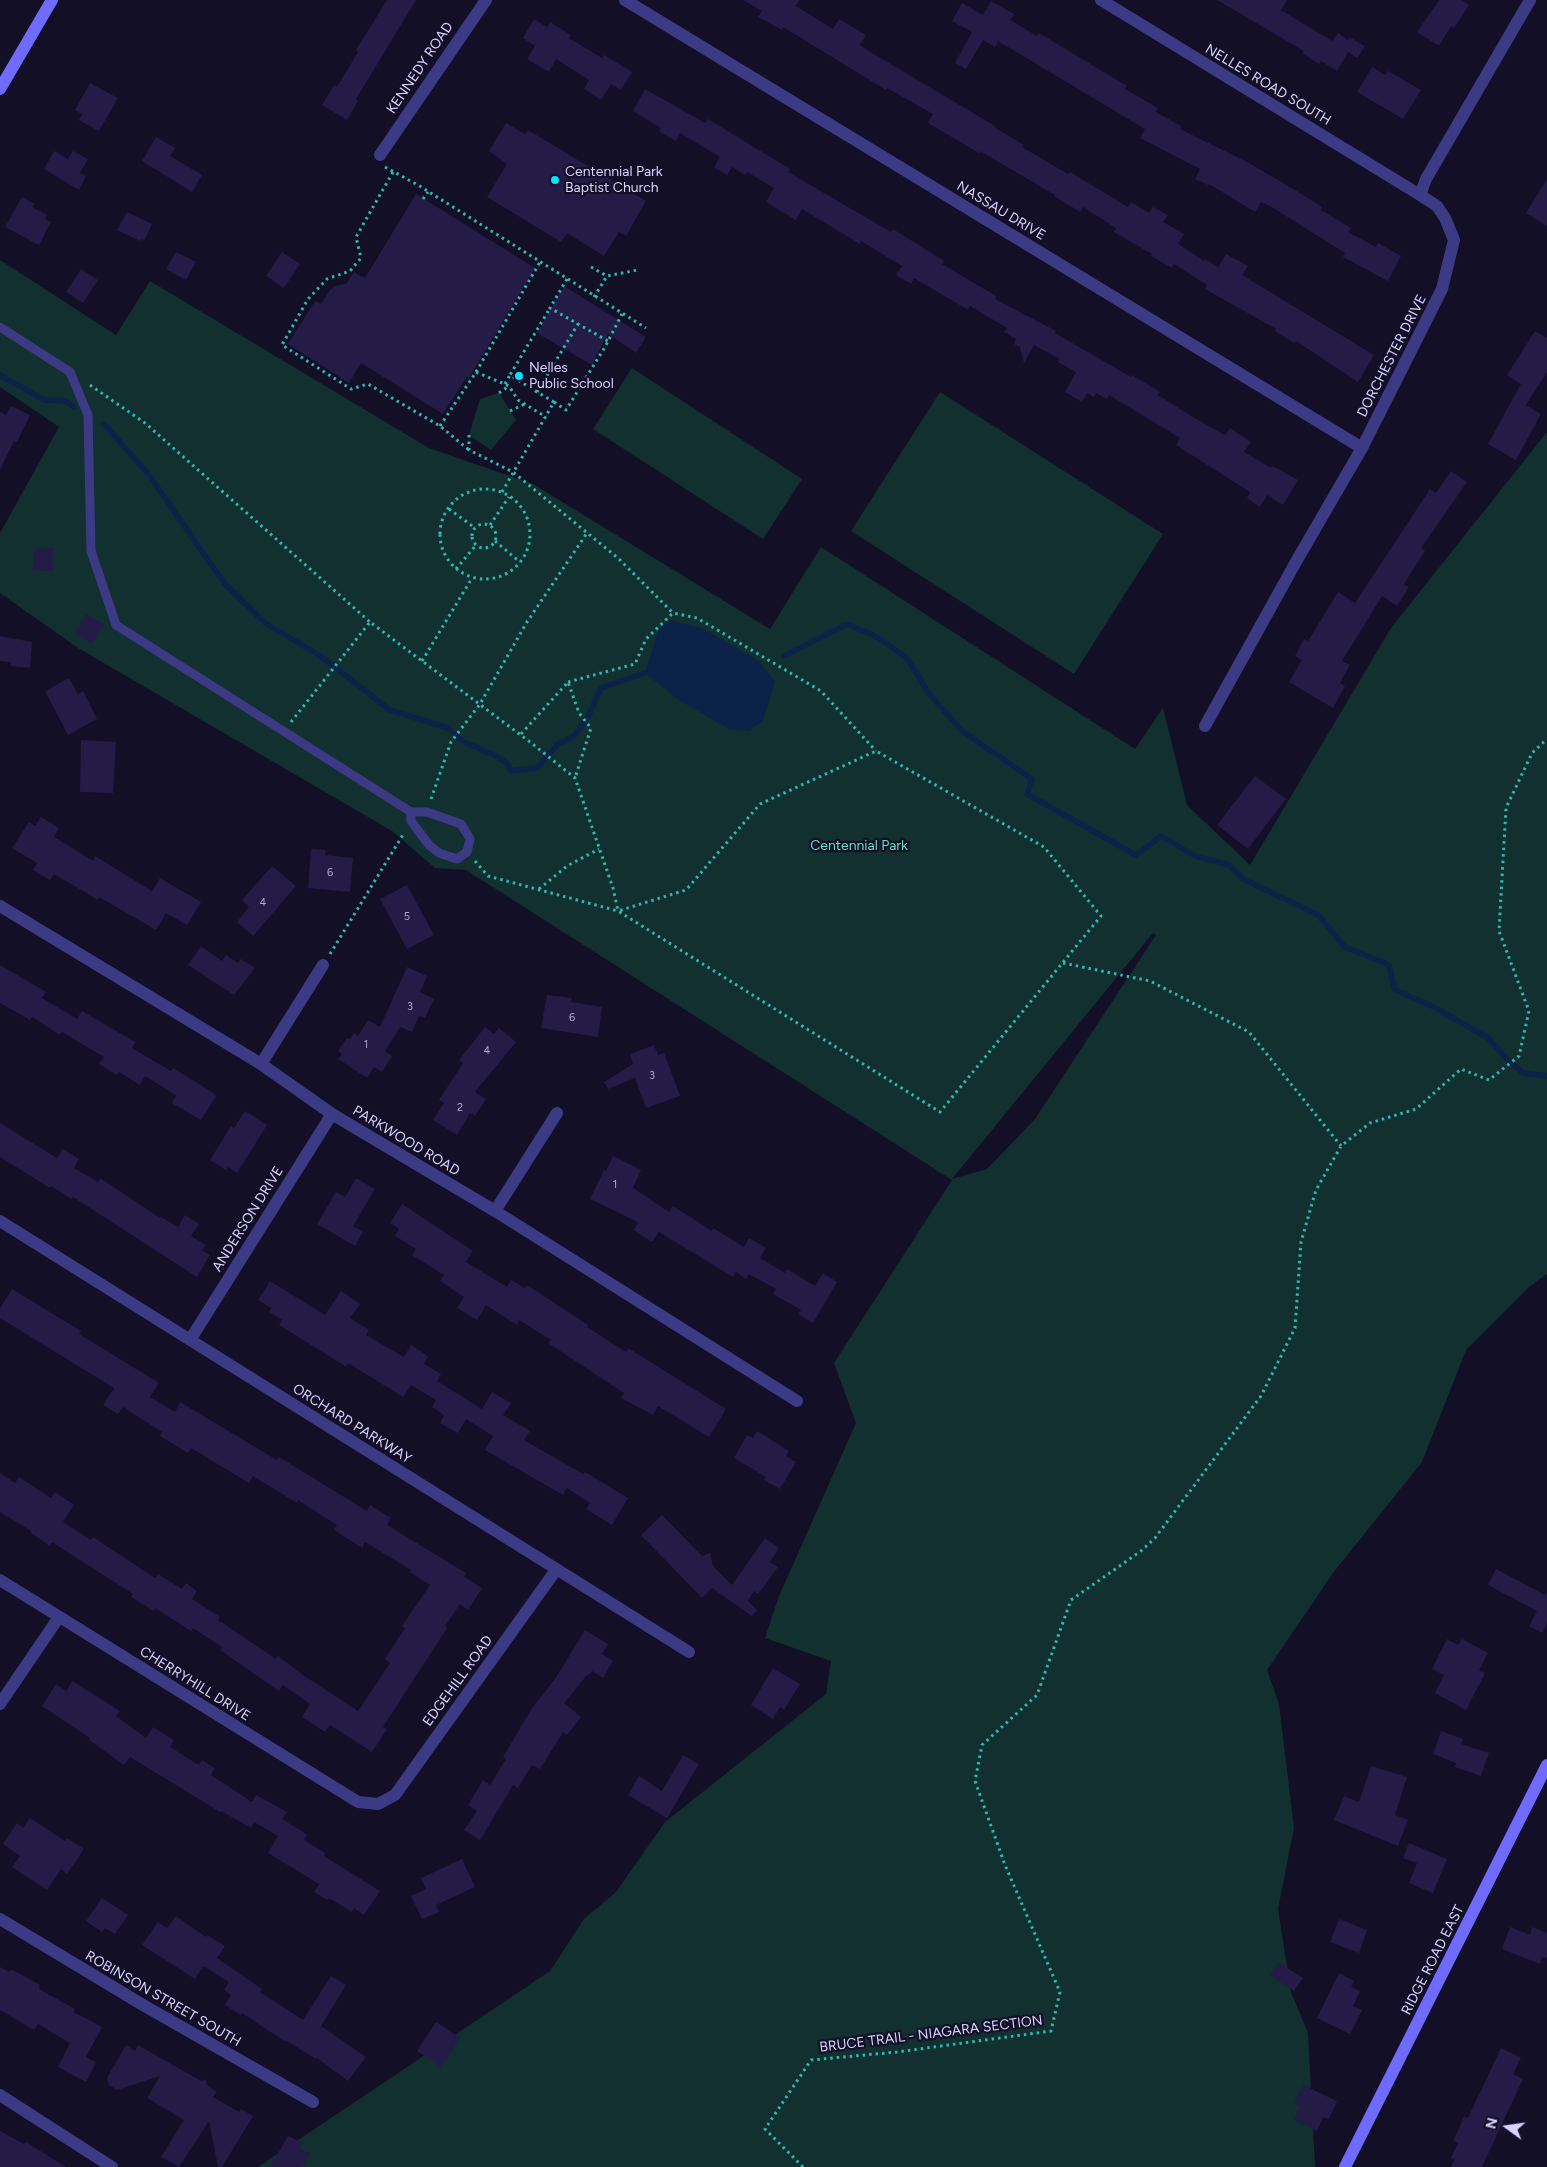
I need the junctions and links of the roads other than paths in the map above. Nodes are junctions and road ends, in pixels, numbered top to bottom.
1 (52, 0) edge
2 (486, 0) edge
3 (625, 0) edge
4 (1100, 0) edge
5 (1530, 0) edge
6 (0, 89) edge
7 (381, 160) road end
8 (1420, 195) junction
9 (0, 326) edge
10 (1362, 448) junction
11 (1204, 726) dead end
12 (411, 812) junction
13 (0, 906) edge
14 (323, 965) road end
15 (261, 1064) junction
16 (557, 1113) dead end
17 (332, 1114) junction
18 (495, 1211) junction
19 (0, 1221) edge
20 (190, 1340) junction
21 (797, 1401) dead end
22 (556, 1570) junction
23 (0, 1580) edge
24 (59, 1617) junction
25 (689, 1652) dead end
26 (0, 1704) edge
27 (1547, 1765) edge
28 (378, 1804) joint
29 (0, 1919) edge
30 (0, 2095) edge
31 (313, 2102) dead end
32 (112, 2167) edge
33 (1344, 2167) edge

1 - 6 main road
2 - 7 street, KENNEDY ROAD
3 - 10 street, NASSAU DRIVE
4 - 8 street, NELLES ROAD SOUTH
5 - 8 street
8 - 10 street, DORCHESTER DRIVE
9 - 12 lane
10 - 11 street, DORCHESTER DRIVE
12 - 12 lane
13 - 15 street, PARKWOOD ROAD
14 - 15 street
15 - 17 street, PARKWOOD ROAD
16 - 18 street
17 - 18 street, PARKWOOD ROAD
17 - 20 street, ANDERSON DRIVE
18 - 21 street, PARKWOOD ROAD
19 - 20 street, ORCHARD PARKWAY
20 - 22 street, ORCHARD PARKWAY
22 - 25 street, ORCHARD PARKWAY
22 - 28 street, EDGEHILL ROAD
23 - 24 street, CHERRYHILL DRIVE
24 - 26 street
24 - 28 street, CHERRYHILL DRIVE
27 - 33 main road, RIDGE ROAD EAST
29 - 31 street, ROBINSON STREET SOUTH
30 - 32 street

